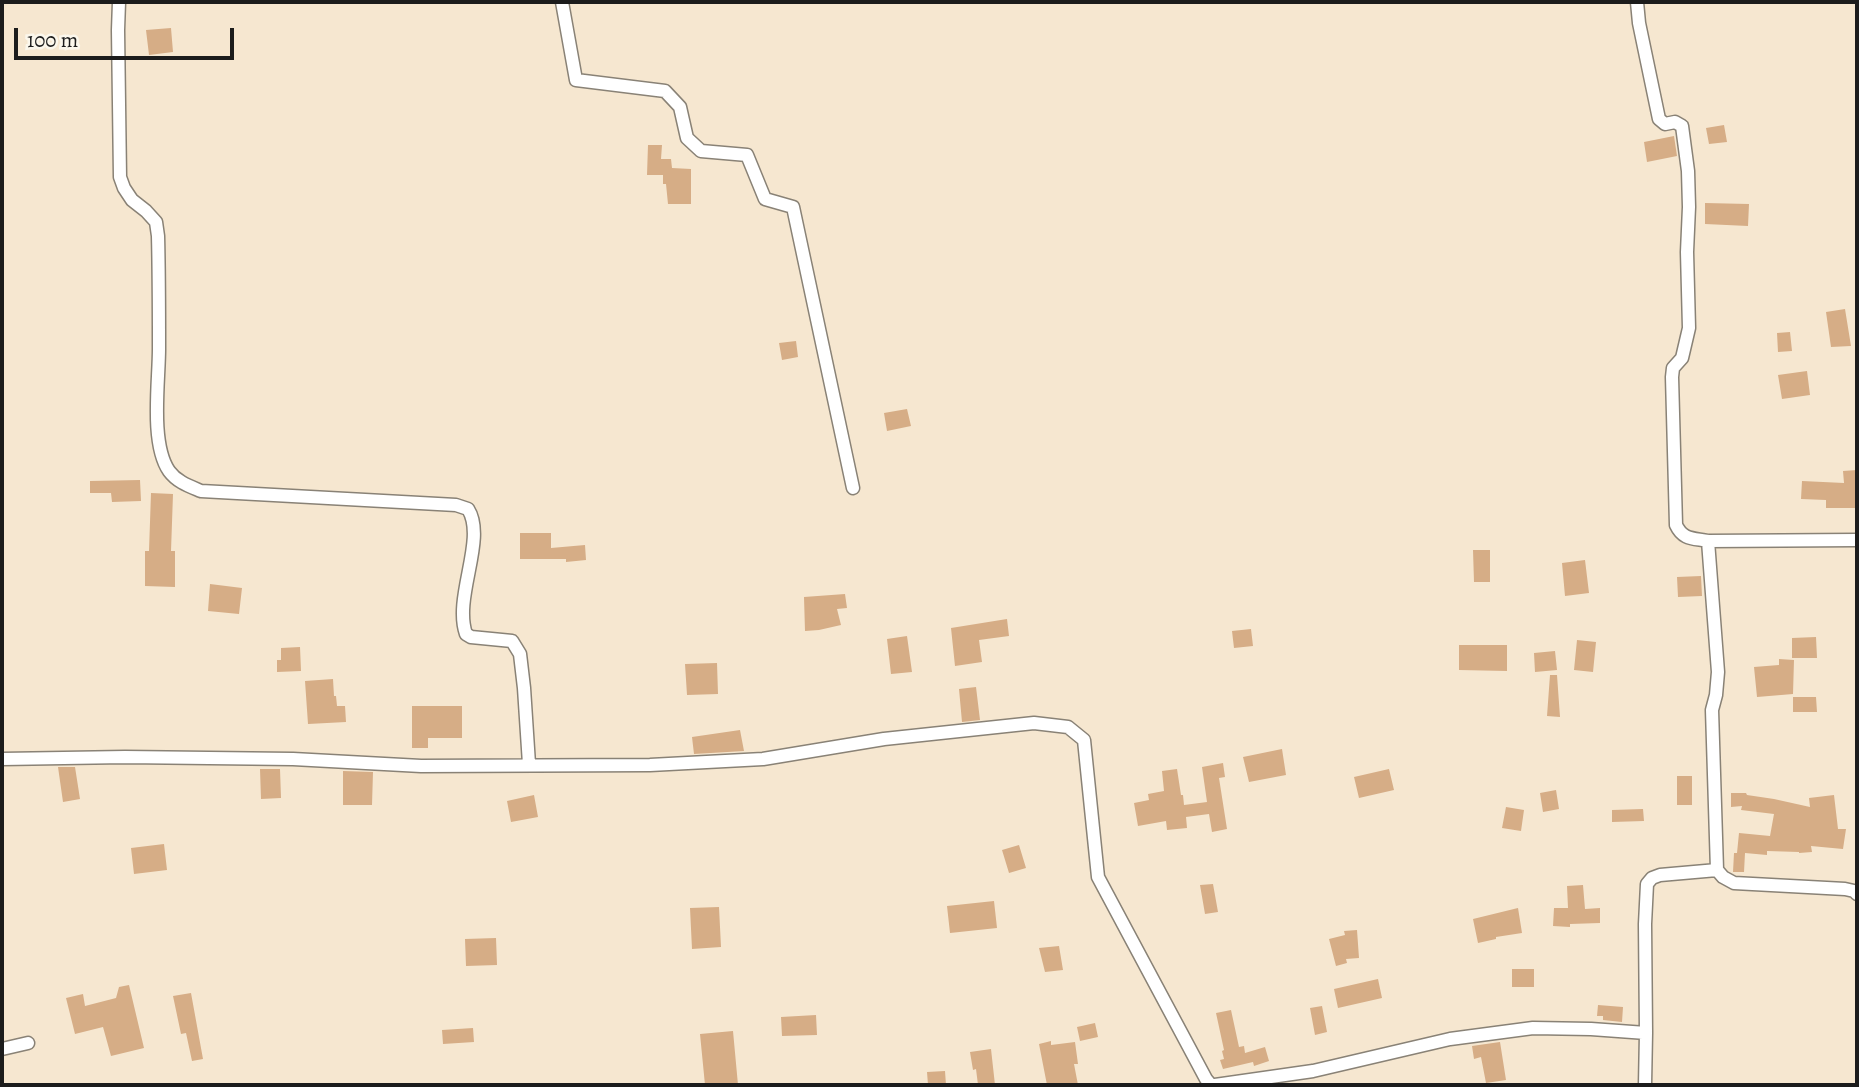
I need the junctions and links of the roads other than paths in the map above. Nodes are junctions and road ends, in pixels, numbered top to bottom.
1 (119, 2) edge
2 (562, 2) edge
3 (1637, 2) edge
4 (853, 488) dead end
5 (1857, 540) edge
6 (1708, 541) junction
7 (2, 759) edge
8 (530, 764) junction
9 (1717, 870) junction
10 (1857, 894) edge
11 (1646, 1033) junction
12 (28, 1043) dead end
13 (2, 1049) edge
14 (1213, 1085) edge
15 (1645, 1085) edge

1 - 8 street
2 - 4 street
3 - 6 street
5 - 6 street
6 - 9 street
7 - 8 street
8 - 14 street
9 - 10 street
9 - 11 street
11 - 14 street
11 - 15 street
12 - 13 street

